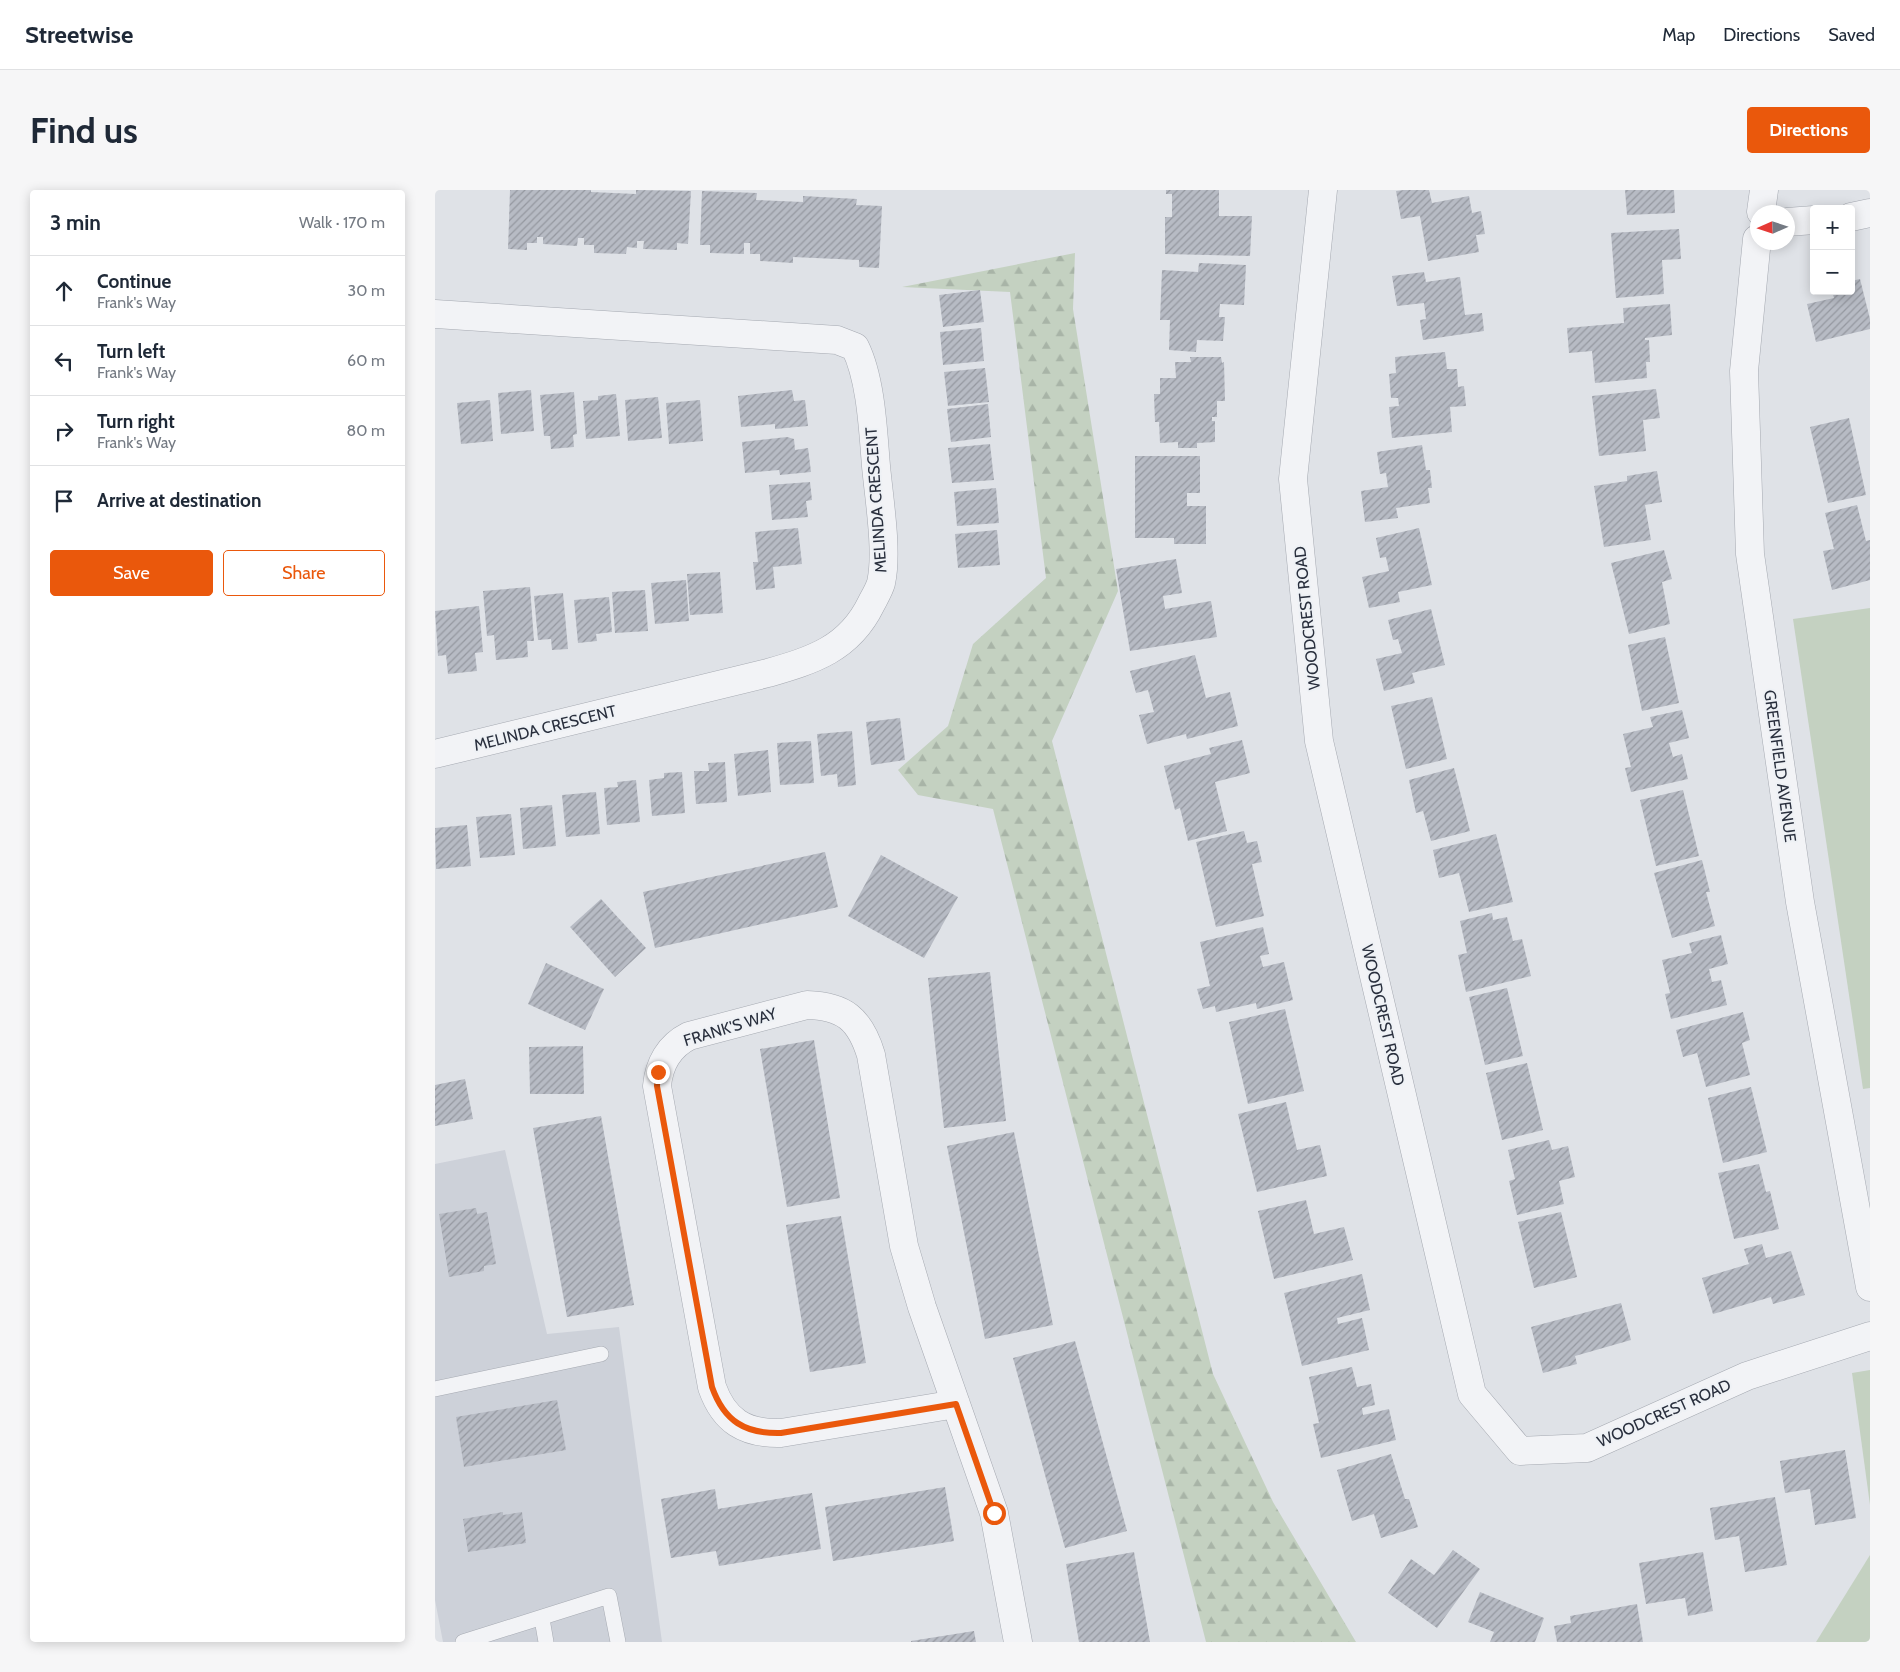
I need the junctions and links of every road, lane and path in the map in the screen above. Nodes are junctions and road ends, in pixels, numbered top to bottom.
1 (1323, 190) edge
2 (1764, 190) edge
3 (1762, 205) edge
4 (1870, 213) edge
5 (1855, 216) edge
6 (1810, 220) edge
7 (1795, 221) edge
8 (1756, 250) edge
9 (435, 314) edge
10 (435, 754) edge
11 (1870, 1287) edge
12 (1870, 1336) edge
13 (601, 1354) dead end
14 (435, 1389) edge
15 (956, 1404) junction
16 (541, 1618) junction
17 (463, 1642) edge
18 (546, 1642) edge
19 (618, 1642) edge
20 (1018, 1642) edge

1 - 12 street, WOODCREST ROAD
2 - 3 street
4 - 5 street
6 - 7 street
8 - 11 street, GREENFIELD AVENUE
9 - 10 street, MELINDA CRESCENT
13 - 14 lane
15 - 15 street, FRANK'S WAY
15 - 20 street, FRANK'S WAY
16 - 17 lane
16 - 18 lane
16 - 19 lane

